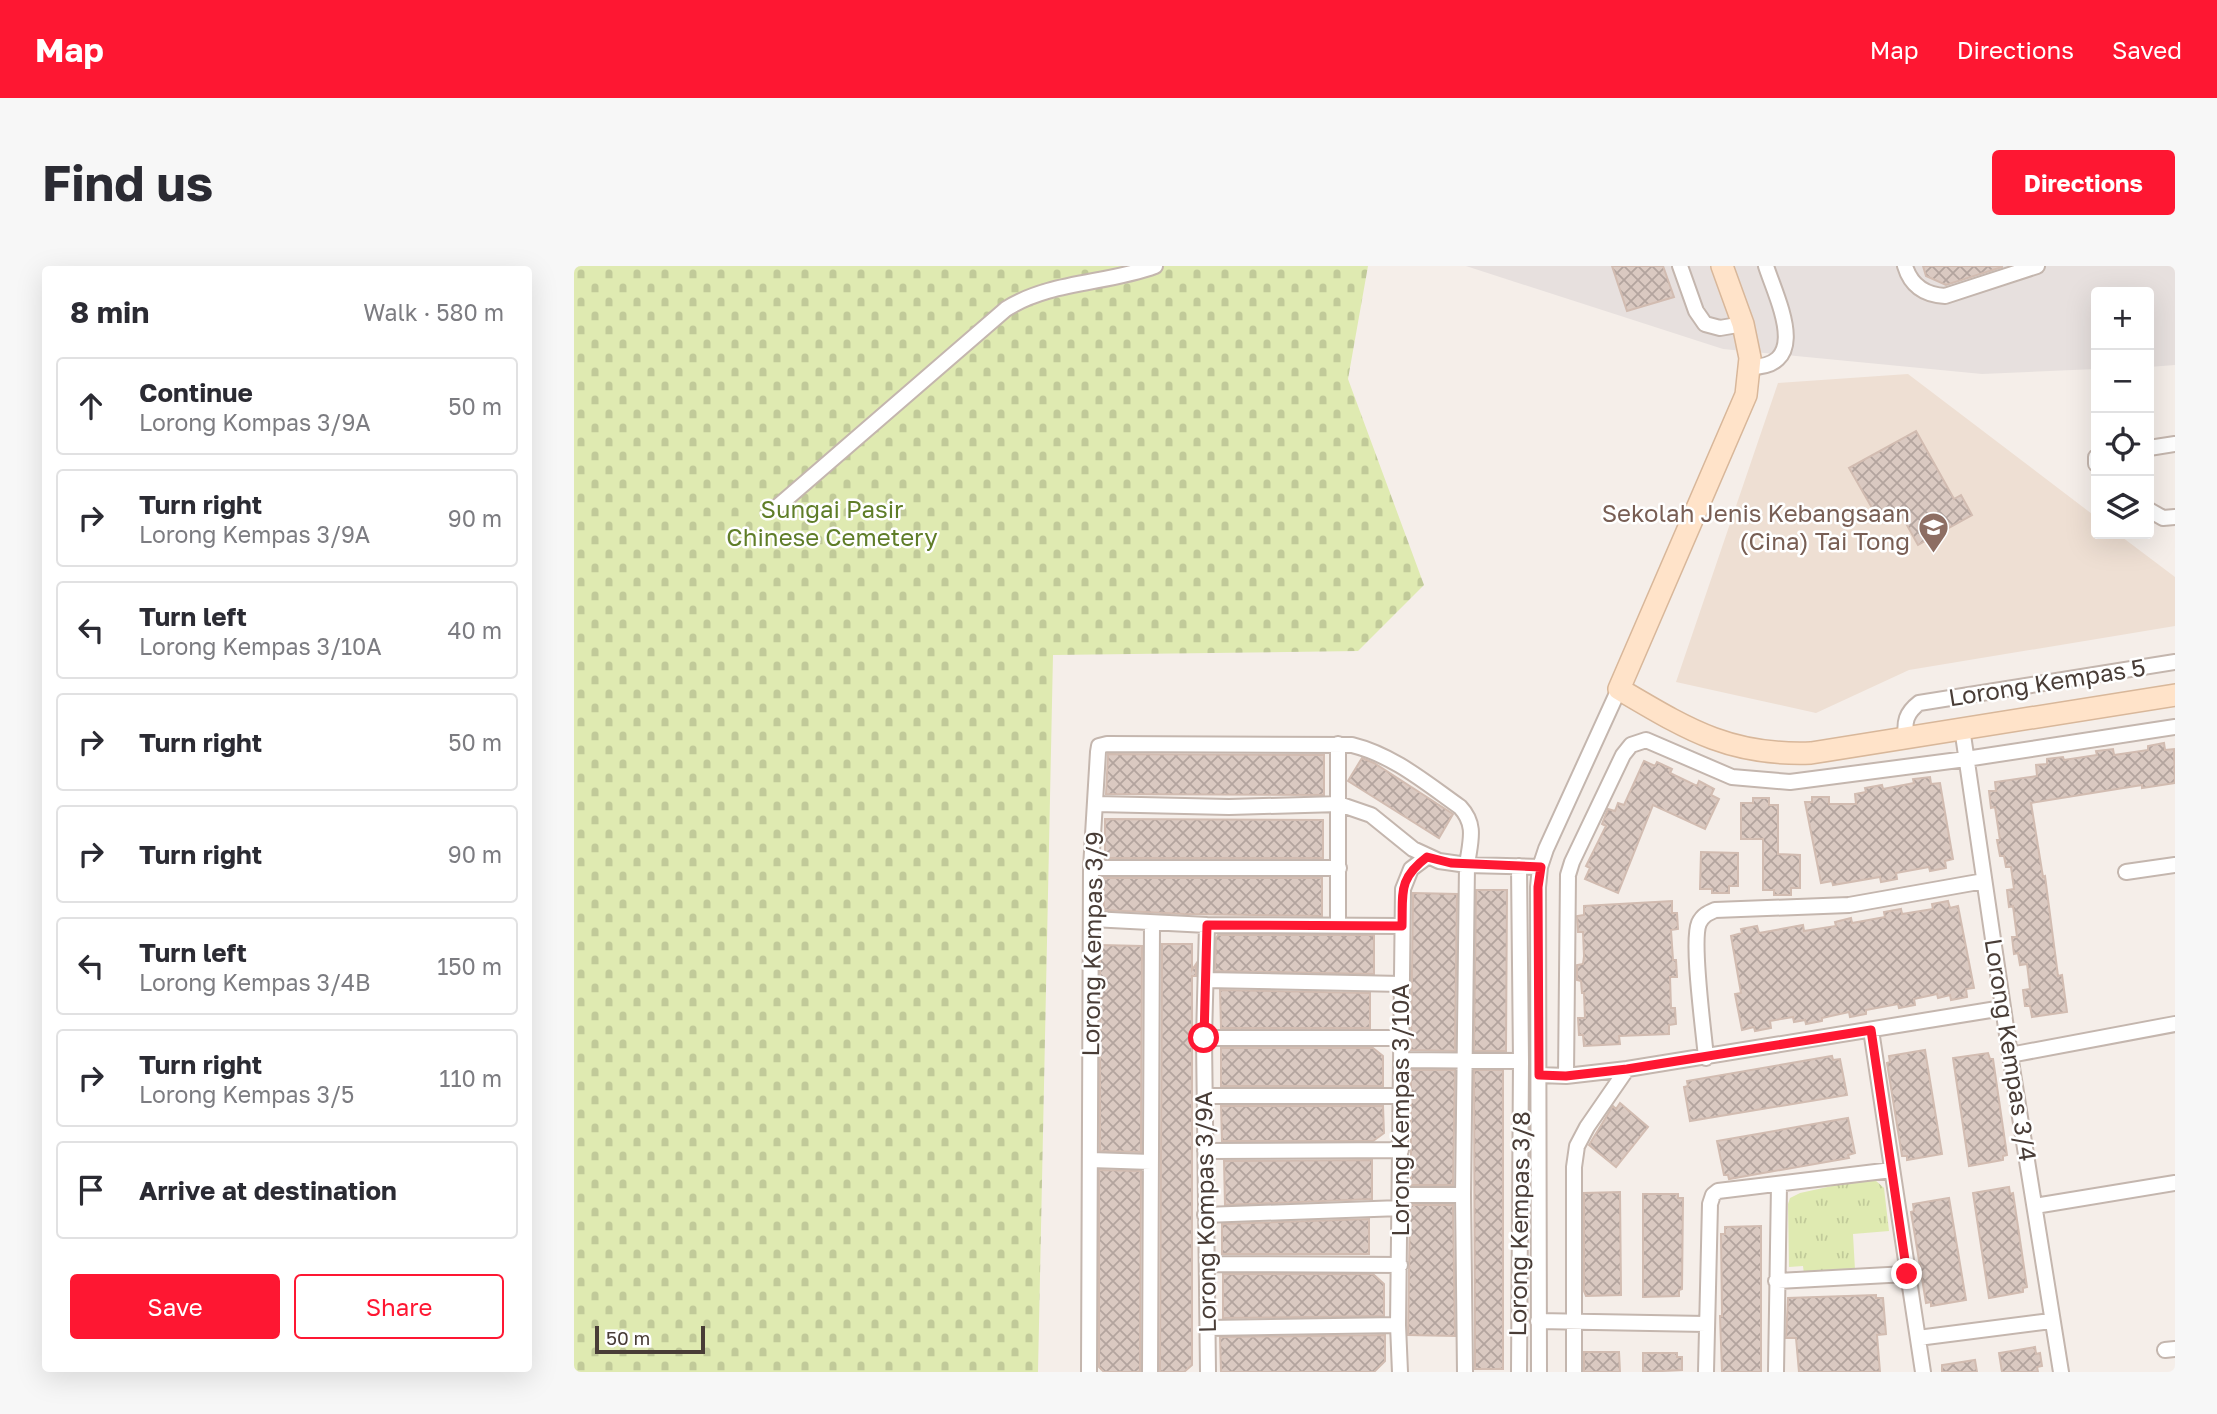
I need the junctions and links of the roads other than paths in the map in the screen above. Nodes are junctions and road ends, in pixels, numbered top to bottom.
1 (1155, 266) edge
2 (1680, 266) edge
3 (1722, 266) edge
4 (1766, 266) edge
5 (1905, 266) edge
6 (2037, 266) edge
7 (1743, 324) junction
8 (1750, 367) junction
9 (2175, 444) edge
10 (2154, 447) edge
11 (778, 508) dead end
12 (2154, 513) edge
13 (2175, 517) edge
14 (2175, 663) edge
15 (1619, 690) junction
16 (2175, 695) edge
17 (2175, 727) edge
18 (1962, 728) junction
19 (1906, 737) junction
20 (1338, 744) junction
21 (1966, 759) junction
22 (1096, 804) junction
23 (1339, 804) junction
24 (1427, 857) junction
25 (1467, 864) junction
26 (2175, 865) edge
27 (1520, 866) junction
28 (1541, 867) junction
29 (1339, 868) junction
30 (1091, 869) junction
31 (2126, 872) dead end
32 (1984, 881) junction
33 (1092, 919) junction
34 (1152, 923) junction
35 (1207, 925) junction
36 (1338, 925) junction
37 (1402, 926) junction
38 (1206, 980) junction
39 (1402, 984) junction
40 (2003, 1008) junction
41 (2175, 1024) edge
42 (1871, 1030) junction
43 (1204, 1038) junction
44 (1401, 1038) junction
45 (2010, 1055) junction
46 (1706, 1058) junction
47 (1401, 1060) junction
48 (1465, 1061) junction
49 (1521, 1061) junction
50 (1627, 1069) junction
51 (1539, 1075) junction
52 (1566, 1076) junction
53 (1205, 1096) junction
54 (1401, 1096) junction
55 (1401, 1150) junction
56 (1205, 1151) junction
57 (1091, 1160) junction
58 (1151, 1162) junction
59 (1892, 1170) junction
60 (2175, 1183) edge
61 (1779, 1185) junction
62 (1462, 1195) junction
63 (1401, 1202) junction
64 (2035, 1206) junction
65 (1205, 1215) junction
66 (1207, 1264) junction
67 (1400, 1265) junction
68 (1907, 1274) junction
69 (1776, 1281) junction
70 (1538, 1321) junction
71 (1574, 1321) junction
72 (2052, 1321) junction
73 (1706, 1324) junction
74 (1398, 1325) junction
75 (1208, 1328) junction
76 (1918, 1338) junction
77 (1090, 1372) edge
78 (1150, 1372) edge
79 (1208, 1372) edge
80 (1400, 1372) edge
81 (1465, 1372) edge
82 (1519, 1372) edge
83 (1539, 1372) edge
84 (1574, 1372) edge
85 (1706, 1372) edge
86 (1776, 1372) edge
87 (1923, 1372) edge
88 (2062, 1372) edge

1 - 11 street
2 - 7 street
3 - 7 street
4 - 8 street
5 - 6 street
7 - 8 street
8 - 15 street
9 - 10 street
12 - 13 street
14 - 19 street, Lorong Kempas 5
15 - 19 street
15 - 28 street
16 - 18 street
17 - 21 street
18 - 19 street
18 - 21 street, Lorong Kempas 3/4
20 - 22 street
20 - 23 street
20 - 25 street
21 - 32 street, Lorong Kempas 3/4
21 - 52 street
22 - 23 street, Lorong Kempas 3/9
22 - 30 street, Lorong Kempas 3/9
23 - 24 street, Lorong Kempas 3/9
23 - 29 street
24 - 25 street, Lorong Kempas 3/9
24 - 37 street, Lorong Kempas 3/10A
25 - 27 street, Lorong Kempas 3/9
25 - 48 street
26 - 31 street
27 - 28 street, Lorong Kempas 3/9
27 - 49 street, Lorong Kempas 3/8
28 - 51 street
29 - 30 street
29 - 36 street
30 - 33 street, Lorong Kempas 3/9
32 - 40 street, Lorong Kempas 3/4
32 - 46 street
33 - 34 street
33 - 57 street, Lorong Kempas 3/9
34 - 35 street
34 - 58 street
35 - 36 street
35 - 38 street, Lorong Kompas 3/9A
36 - 37 street
37 - 39 street, Lorong Kempas 3/10A
38 - 39 street
38 - 43 street, Lorong Kompas 3/9A
39 - 44 street, Lorong Kempas 3/10A
40 - 42 street
40 - 45 street, Lorong Kempas 3/4
41 - 45 street
42 - 46 street
42 - 59 street
43 - 44 street
43 - 53 street, Lorong Kompas 3/9A
44 - 47 street, Lorong Kempas 3/10A
45 - 64 street, Lorong Kempas 3/4
46 - 50 street
47 - 48 street
47 - 54 street, Lorong Kempas 3/10A
48 - 49 street
48 - 62 street
49 - 82 street, Lorong Kempas 3/8
50 - 52 street
50 - 71 street
51 - 52 street
51 - 70 street
53 - 54 street
53 - 56 street, Lorong Kompas 3/9A
54 - 55 street, Lorong Kempas 3/10A
55 - 56 street
55 - 63 street, Lorong Kempas 3/10A
56 - 65 street, Lorong Kompas 3/9A
57 - 58 street
57 - 77 street, Lorong Kempas 3/9
58 - 78 street
59 - 61 street
59 - 68 street
60 - 64 street
61 - 69 street
61 - 73 street
62 - 63 street
62 - 81 street
63 - 65 street
63 - 67 street, Lorong Kempas 3/10A
64 - 72 street, Lorong Kempas 3/4
65 - 66 street, Lorong Kompas 3/9A
66 - 67 street
66 - 75 street, Lorong Kompas 3/9A
67 - 74 street, Lorong Kempas 3/10A
68 - 69 street
68 - 76 street
69 - 86 street
70 - 71 street
70 - 83 street
71 - 73 street
71 - 84 street
72 - 76 street
72 - 88 street, Lorong Kempas 3/4
73 - 85 street
74 - 75 street
74 - 80 street, Lorong Kempas 3/10A
75 - 79 street, Lorong Kompas 3/9A
76 - 87 street

